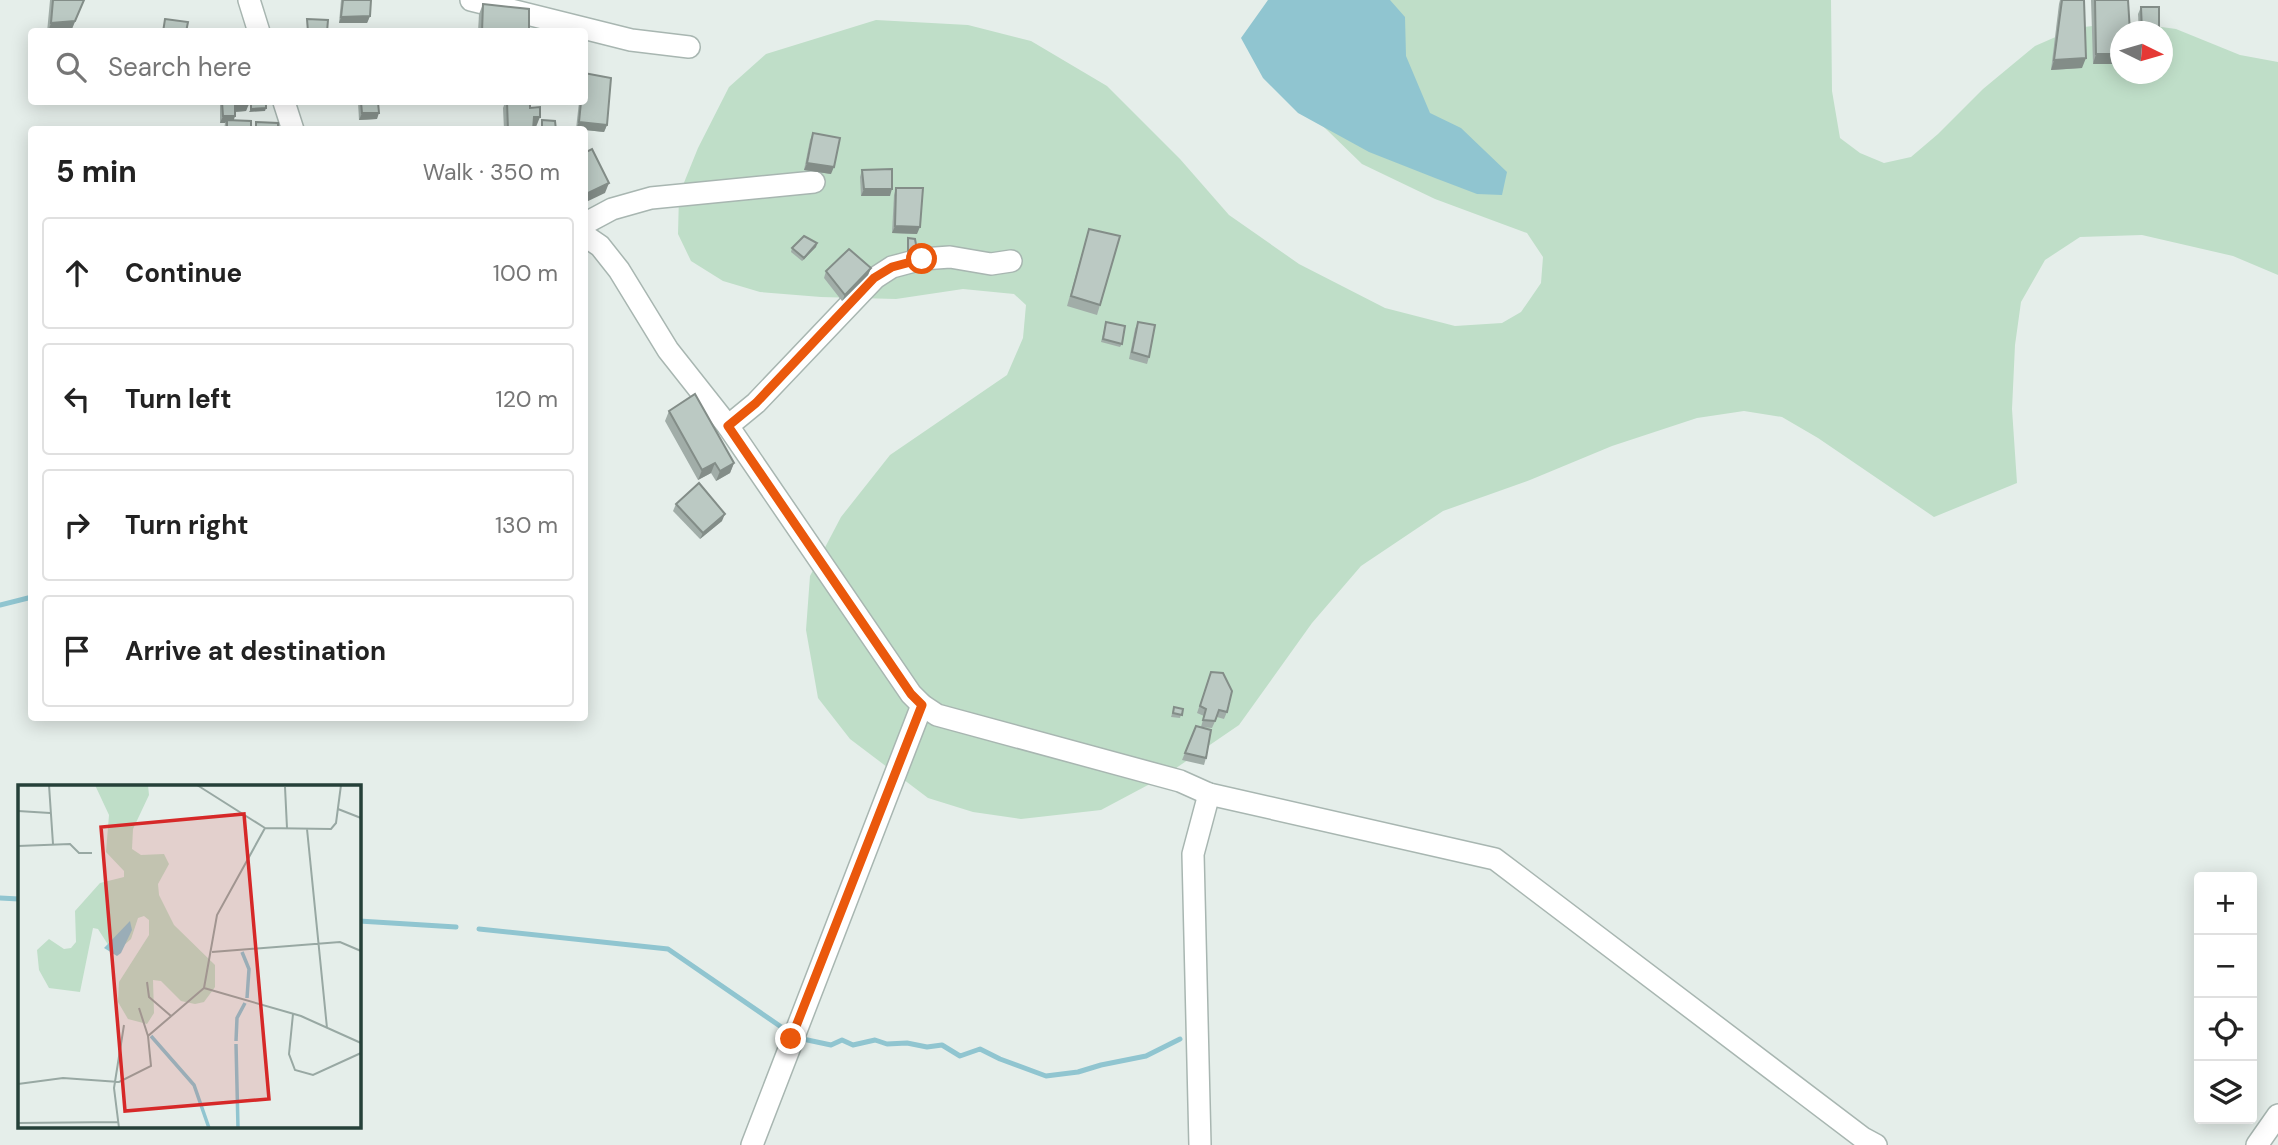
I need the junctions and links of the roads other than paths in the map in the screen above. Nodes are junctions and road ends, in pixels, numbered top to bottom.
1 (249, 0) edge
2 (471, 0) edge
3 (258, 28) edge
4 (583, 28) edge
5 (588, 29) edge
6 (689, 47) dead end
7 (285, 105) edge
8 (292, 126) edge
9 (814, 182) dead end
10 (588, 223) edge
11 (588, 238) edge
12 (1011, 261) dead end
13 (728, 426) junction
14 (922, 705) junction
15 (1209, 794) junction
16 (2278, 1115) edge
17 (752, 1145) edge
18 (1200, 1145) edge
19 (1876, 1145) edge
20 (2257, 1145) edge

1 - 3 street
2 - 4 street
5 - 6 street
7 - 8 street
9 - 10 street
11 - 13 street
12 - 13 street
13 - 14 street
14 - 15 street
14 - 17 street
15 - 18 street
15 - 19 street
16 - 20 street

